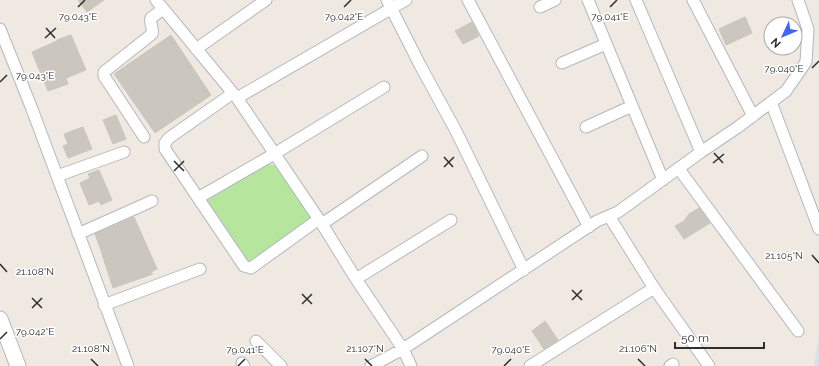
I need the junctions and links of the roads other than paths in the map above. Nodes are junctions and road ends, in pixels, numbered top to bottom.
1 (156, 0) edge
2 (266, 0) edge
3 (406, 0) edge
4 (468, 0) edge
5 (555, 0) edge
6 (588, 0) edge
7 (636, 0) edge
8 (694, 0) edge
9 (798, 0) edge
10 (389, 4) edge
11 (540, 7) dead end
12 (164, 9) junction
13 (0, 29) edge
14 (606, 44) junction
15 (196, 49) junction
16 (562, 63) dead end
17 (384, 87) dead end
18 (235, 96) junction
19 (771, 102) junction
20 (632, 106) junction
21 (753, 116) junction
22 (586, 127) dead end
23 (144, 137) dead end
24 (124, 152) dead end
25 (701, 152) junction
26 (274, 154) junction
27 (422, 156) dead end
28 (679, 169) junction
29 (57, 176) junction
30 (663, 180) junction
31 (198, 198) junction
32 (152, 201) dead end
33 (609, 216) junction
34 (451, 220) dead end
35 (321, 222) junction
36 (589, 227) junction
37 (819, 229) edge
38 (78, 234) junction
39 (200, 269) dead end
40 (524, 270) junction
41 (356, 279) junction
42 (654, 288) junction
43 (104, 305) junction
44 (0, 319) edge
45 (798, 331) dead end
46 (256, 341) dead end
47 (403, 349) junction
48 (18, 366) edge
49 (128, 366) edge
50 (281, 366) edge
51 (371, 366) edge
52 (411, 366) edge
53 (530, 366) edge
54 (709, 366) edge

1 - 12 street
2 - 15 street
3 - 10 street
4 - 36 street
5 - 11 street
6 - 14 street
7 - 25 street
8 - 21 street
9 - 19 street
10 - 18 street
10 - 40 street
12 - 15 street
12 - 23 street
13 - 29 street
14 - 16 street
14 - 20 street
15 - 18 street
17 - 26 street
18 - 26 street
18 - 31 street
19 - 21 street
19 - 37 street
20 - 22 street
20 - 30 street
21 - 25 street
24 - 29 street
25 - 28 street
26 - 31 street
26 - 35 street
27 - 35 street
28 - 30 street
28 - 45 street
29 - 38 street
30 - 33 street
31 - 35 street
32 - 38 street
33 - 36 street
33 - 42 street
34 - 41 street
35 - 41 street
36 - 40 street
38 - 43 street
39 - 43 street
40 - 47 street
41 - 47 street
42 - 53 street
42 - 54 street
43 - 49 street
44 - 48 main road
46 - 50 street
47 - 51 street
47 - 52 street

